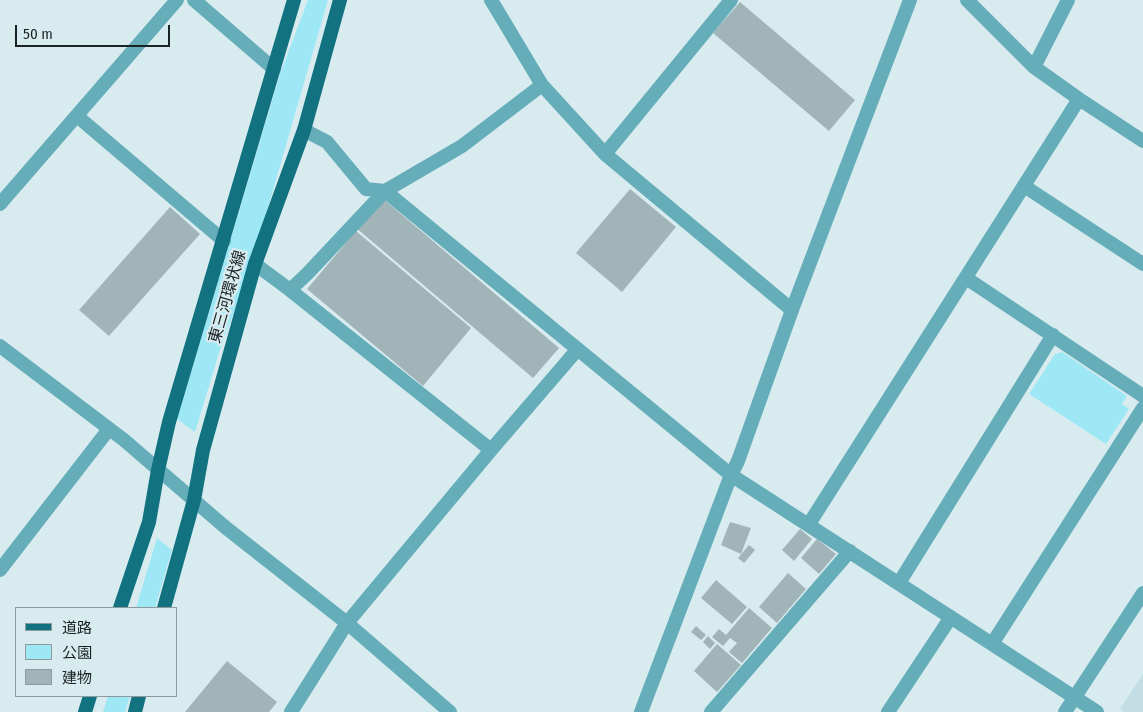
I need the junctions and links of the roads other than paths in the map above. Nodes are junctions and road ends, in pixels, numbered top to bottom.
1 (177, 0) edge
2 (194, 0) edge
3 (294, 0) edge
4 (340, 0) edge
5 (491, 0) edge
6 (731, 0) edge
7 (910, 0) edge
8 (967, 0) edge
9 (1068, 0) edge
10 (1034, 66) junction
11 (274, 69) junction
12 (542, 85) junction
13 (1079, 99) junction
14 (77, 116) junction
15 (304, 130) junction
16 (1143, 141) edge
17 (605, 154) junction
18 (1024, 186) junction
19 (385, 191) junction
20 (0, 204) edge
21 (224, 241) junction
22 (255, 264) junction
23 (1143, 264) edge
24 (966, 278) junction
25 (290, 290) junction
26 (792, 310) junction
27 (1053, 335) junction
28 (0, 346) edge
29 (577, 350) junction
30 (1143, 396) edge
31 (1143, 408) edge
32 (109, 428) junction
33 (491, 450) junction
34 (158, 470) junction
35 (731, 475) junction
36 (194, 500) junction
37 (810, 524) junction
38 (850, 551) junction
39 (0, 570) edge
40 (899, 583) junction
41 (1143, 593) edge
42 (120, 607) edge
43 (164, 607) edge
44 (952, 617) junction
45 (347, 624) junction
46 (992, 644) junction
47 (90, 697) edge
48 (139, 697) edge
49 (1074, 698) junction
50 (85, 712) edge
51 (134, 712) edge
52 (291, 712) edge
53 (450, 712) edge
54 (642, 712) edge
55 (711, 712) edge
56 (888, 712) edge
57 (1065, 712) edge
58 (1097, 712) edge

1 - 14 street
2 - 11 street
3 - 11 main road, 東三河環状線
4 - 15 main road, 東三河環状線
5 - 12 street
6 - 17 street
7 - 26 street
8 - 10 street
9 - 10 street
10 - 13 street
11 - 21 main road, 東三河環状線
12 - 17 street
12 - 19 street
13 - 16 street
13 - 18 street
14 - 20 street
14 - 21 street
15 - 19 street
15 - 22 main road, 東三河環状線
17 - 26 street
18 - 23 street
18 - 24 street
19 - 25 street
19 - 29 street
21 - 34 main road, 東三河環状線
22 - 25 street
22 - 36 main road, 東三河環状線
24 - 27 street
24 - 37 street
25 - 33 street
26 - 35 street
27 - 30 street
27 - 40 street
28 - 32 street
29 - 33 street
29 - 35 street
31 - 46 street
32 - 34 street
32 - 39 street
33 - 45 street
34 - 36 street
34 - 42 main road, 東三河環状線
35 - 37 street
35 - 54 street
36 - 43 main road, 東三河環状線
36 - 45 street
37 - 38 street
38 - 40 street
38 - 55 street
40 - 44 street
41 - 49 street
44 - 46 street
44 - 56 street
45 - 52 street
45 - 53 street
46 - 49 street
47 - 50 main road
48 - 51 main road
49 - 57 street
49 - 58 street

